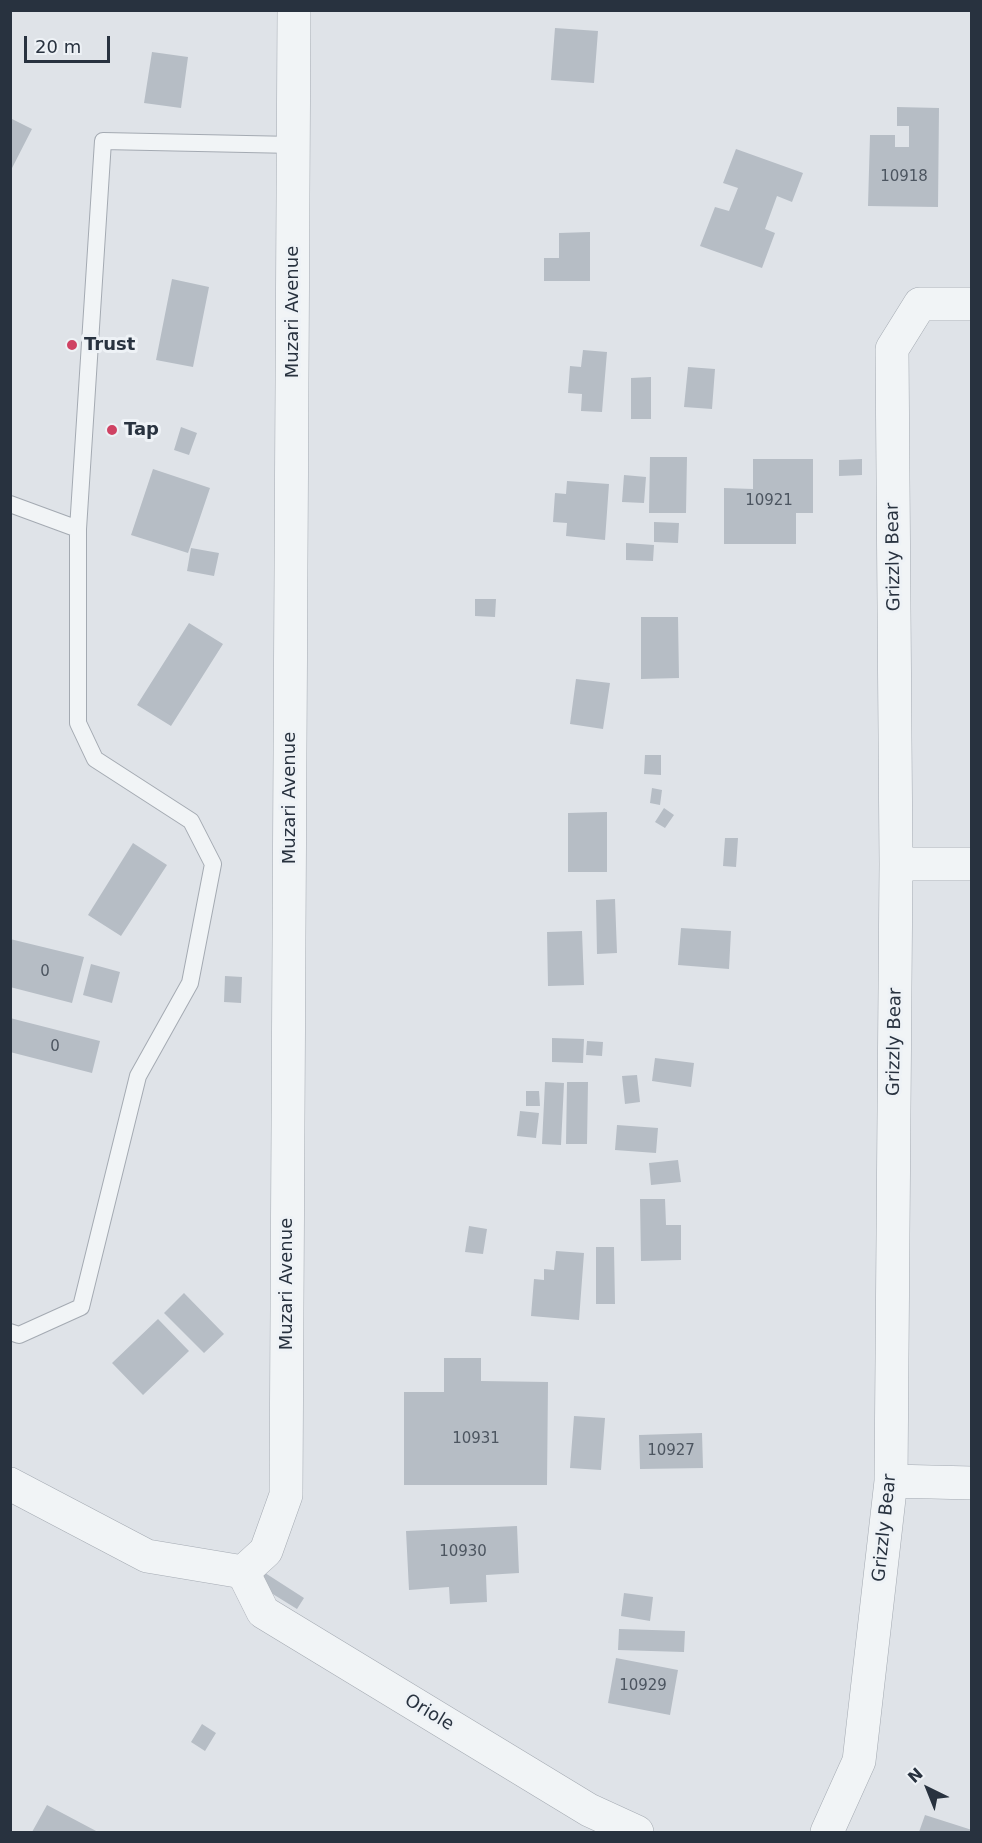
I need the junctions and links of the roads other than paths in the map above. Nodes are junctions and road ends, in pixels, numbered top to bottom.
1 (294, 10) edge
2 (294, 145) junction
3 (972, 304) edge
4 (10, 504) edge
5 (78, 529) junction
6 (896, 864) junction
7 (972, 864) edge
8 (10, 1332) edge
9 (891, 1481) junction
10 (972, 1483) edge
11 (10, 1484) edge
12 (243, 1572) junction
13 (637, 1833) edge
14 (827, 1833) edge

1 - 2 street, Muzari Avenue
2 - 5 lane
2 - 12 street, Muzari Avenue
3 - 6 street, Grizzly Bear
4 - 5 lane
5 - 8 lane
6 - 7 street
6 - 9 street, Grizzly Bear
9 - 10 street
9 - 14 street, Grizzly Bear
11 - 12 street
12 - 13 street, Oriole

